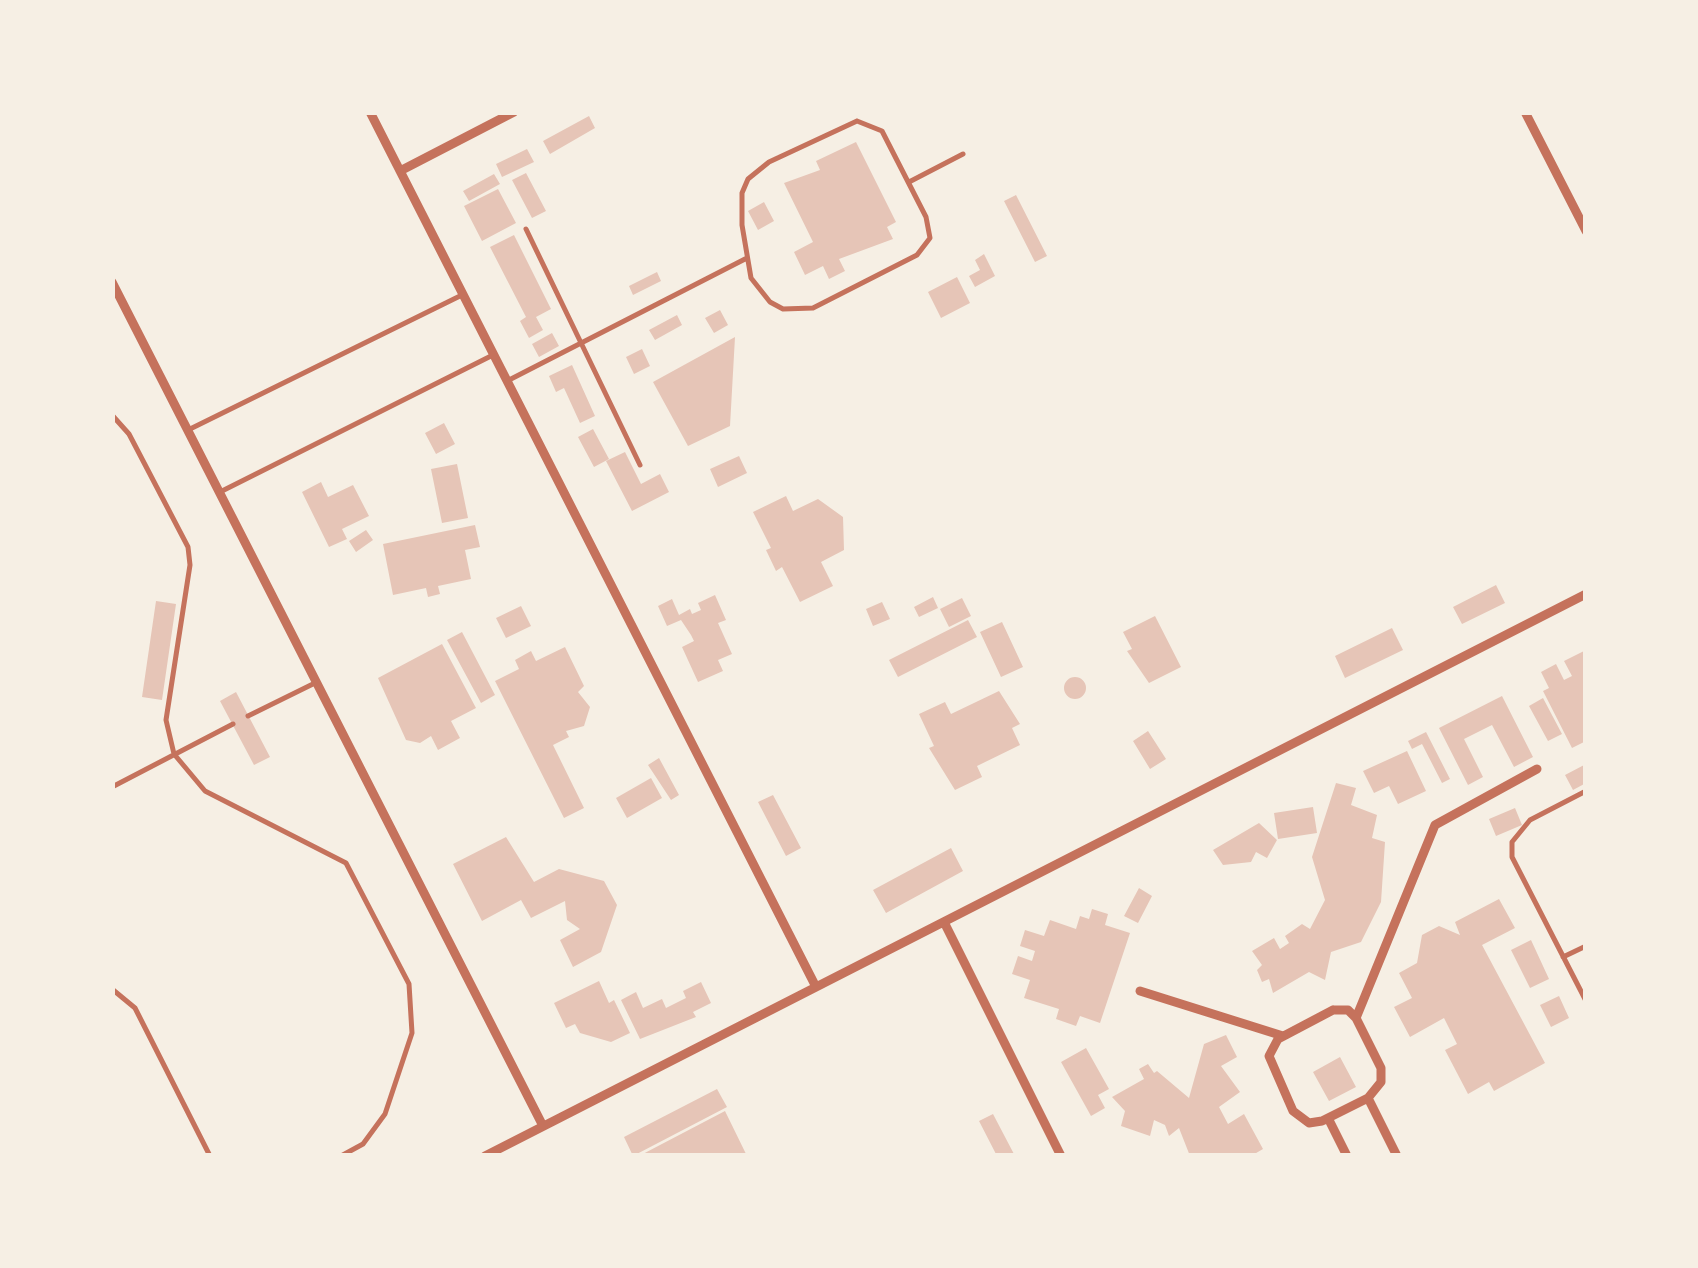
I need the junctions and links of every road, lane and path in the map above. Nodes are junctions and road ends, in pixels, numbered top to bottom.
1 (370, 112) edge
2 (514, 112) edge
3 (1525, 112) edge
4 (963, 154) dead end
5 (400, 171) junction
6 (909, 182) junction
7 (526, 230) dead end
8 (1586, 231) edge
9 (747, 258) junction
10 (112, 282) edge
11 (462, 295) junction
12 (582, 344) junction
13 (493, 355) junction
14 (507, 382) junction
15 (112, 415) edge
16 (188, 430) junction
17 (640, 465) dead end
18 (220, 492) junction
19 (1586, 594) edge
20 (317, 682) junction
21 (248, 716) dead end
22 (232, 724) dead end
23 (174, 754) junction
24 (1537, 768) dead end
25 (112, 787) edge
26 (1586, 791) edge
27 (944, 922) junction
28 (1586, 946) edge
29 (1563, 957) junction
30 (815, 984) junction
31 (112, 990) edge
32 (1140, 992) dead end
33 (1586, 1001) edge
34 (1356, 1018) junction
35 (1283, 1036) junction
36 (1368, 1098) junction
37 (1328, 1118) junction
38 (543, 1126) junction
39 (210, 1156) edge
40 (341, 1156) edge
41 (485, 1156) edge
42 (1061, 1156) edge
43 (1347, 1156) edge
44 (1397, 1156) edge

1 - 5 street
2 - 5 street
3 - 8 street
4 - 6 lane
5 - 11 street
6 - 9 lane
6 - 9 lane
7 - 12 lane
9 - 12 lane
10 - 16 street
11 - 13 street
11 - 16 lane
12 - 14 lane
12 - 17 lane
13 - 14 street
13 - 18 lane
14 - 30 street
15 - 23 lane
16 - 18 street
18 - 20 street
19 - 27 street
20 - 21 lane
20 - 38 street
22 - 23 lane
23 - 25 lane
23 - 40 lane
24 - 34 street
26 - 29 lane
27 - 30 street
27 - 42 street
28 - 29 lane
29 - 33 lane
30 - 38 street
31 - 39 lane
32 - 35 street
34 - 35 street
34 - 36 street
35 - 37 street
36 - 37 street
36 - 44 street
37 - 43 street
38 - 41 street

